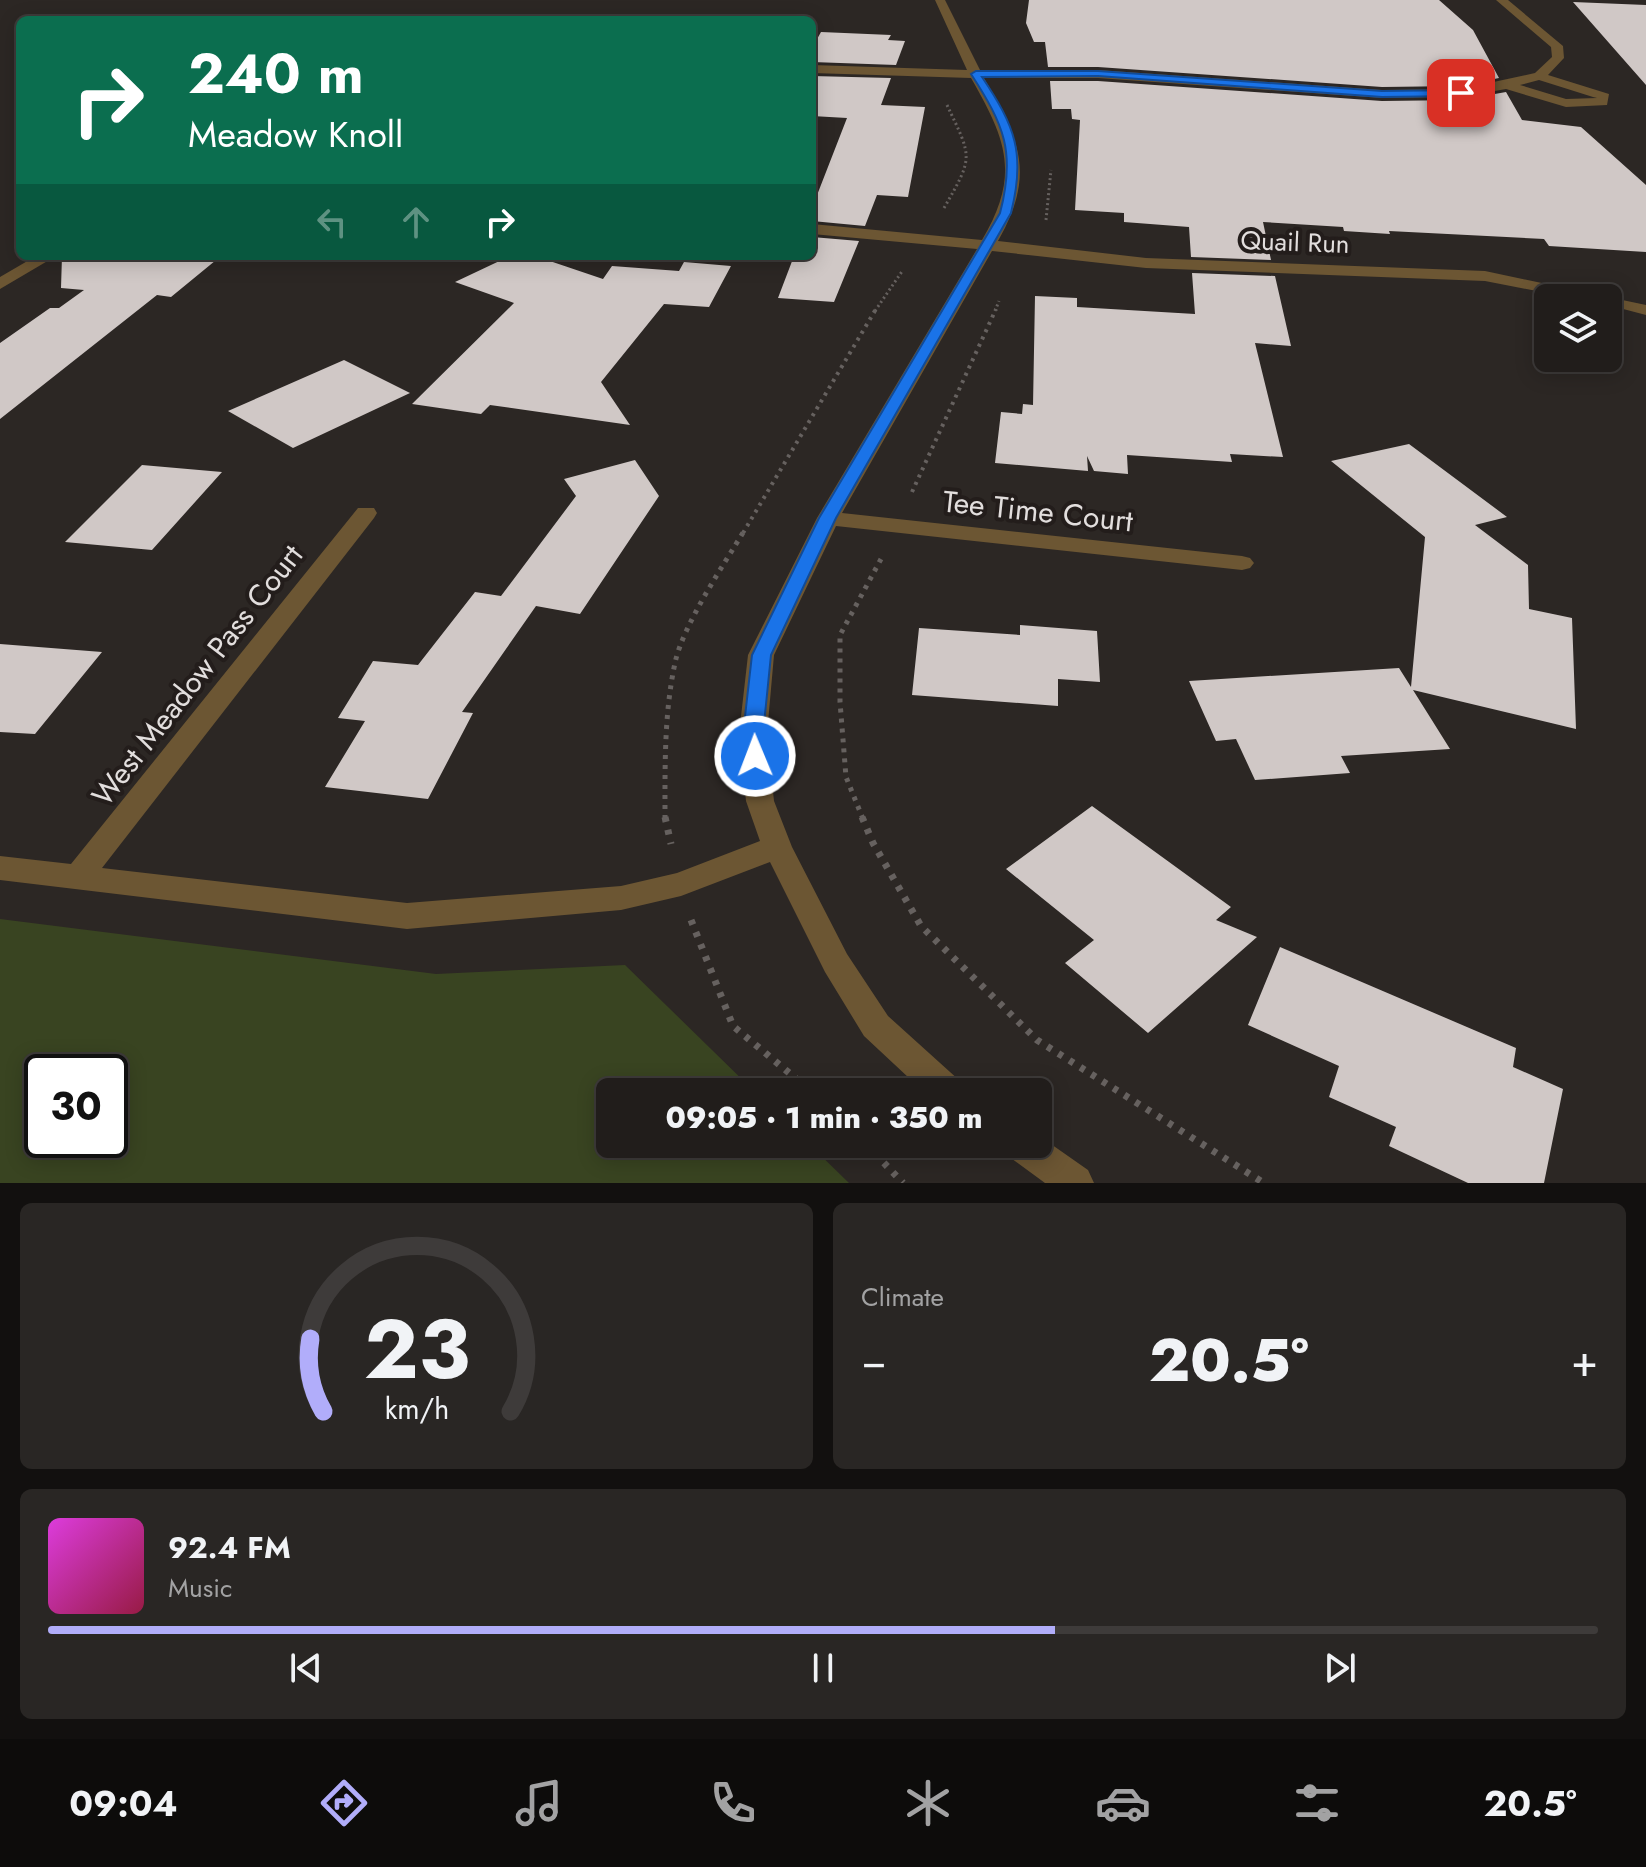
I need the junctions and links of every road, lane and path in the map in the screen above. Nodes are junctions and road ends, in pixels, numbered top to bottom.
1 (940, 0) edge
2 (1501, 0) edge
3 (816, 69) edge
4 (976, 74) junction
5 (1539, 76) junction
6 (1507, 85) junction
7 (1050, 164) dead end
8 (816, 229) edge
9 (987, 245) junction
10 (1025, 249) junction
11 (41, 260) edge
12 (0, 284) edge
13 (1534, 285) edge
14 (1622, 304) edge
15 (1646, 310) edge
16 (366, 513) dead end
17 (828, 518) junction
18 (897, 525) junction
19 (1242, 563) dead end
20 (777, 847) junction
21 (0, 868) edge
22 (78, 877) junction
23 (933, 1078) edge
24 (879, 1158) edge
25 (1040, 1158) edge
26 (903, 1183) edge
27 (1075, 1183) edge
28 (1264, 1183) edge

1 - 4 street
2 - 5 street
3 - 4 street
4 - 6 street
4 - 9 street
5 - 6 street
5 - 6 street
7 - 10 path
8 - 9 street, Quail Run
9 - 10 street, Quail Run
9 - 17 street
10 - 13 street, Quail Run
10 - 18 path
11 - 12 street
14 - 15 street
16 - 22 street, West Meadow Pass Court
17 - 18 street, Tee Time Court
17 - 20 street
18 - 19 street, Tee Time Court
18 - 28 path
20 - 22 street
20 - 23 street
21 - 22 street
24 - 26 path
25 - 27 street

